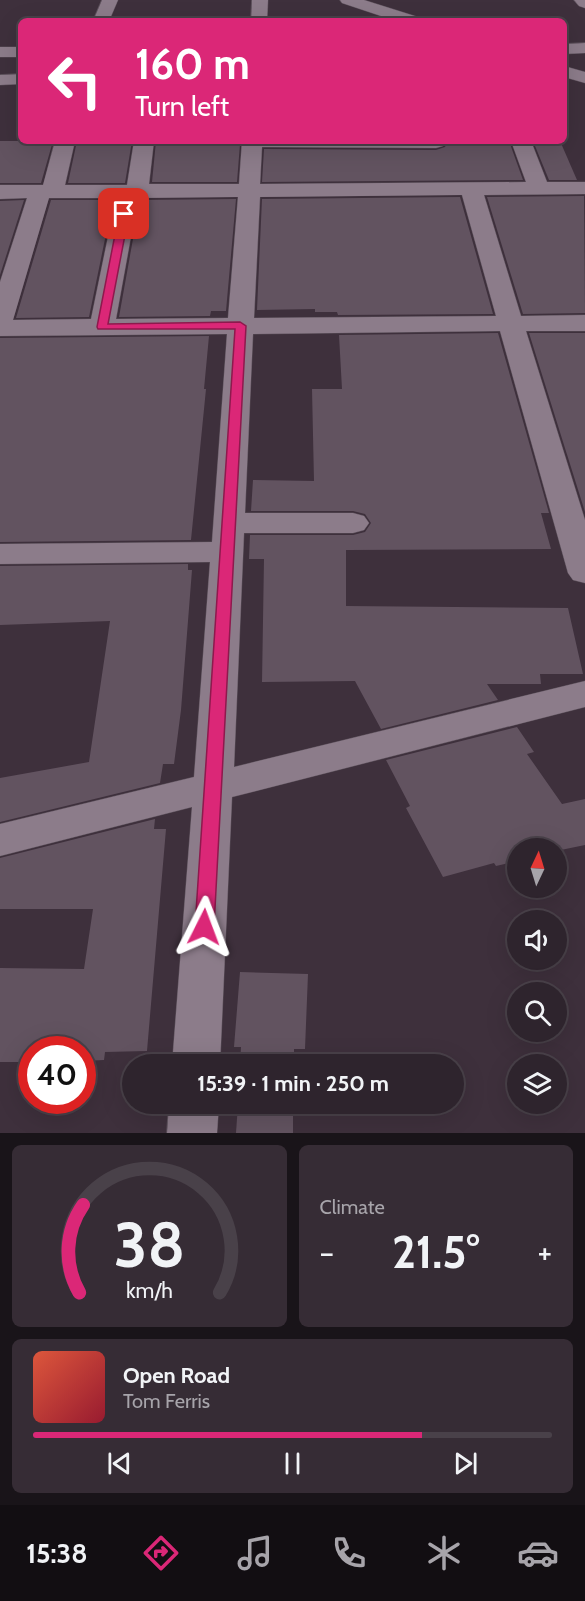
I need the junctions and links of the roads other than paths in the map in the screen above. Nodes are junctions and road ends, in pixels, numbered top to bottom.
1 (110, 0) edge
2 (260, 0) edge
3 (348, 0) edge
4 (582, 0) edge
5 (585, 3) edge
6 (102, 18) edge
7 (259, 18) edge
8 (403, 18) edge
9 (585, 48) edge
10 (567, 49) edge
11 (0, 52) edge
12 (18, 52) edge
13 (567, 73) edge
14 (584, 86) edge
15 (64, 144) edge
16 (143, 144) edge
17 (252, 144) edge
18 (436, 144) edge
19 (522, 144) edge
20 (539, 188) junction
21 (585, 188) edge
22 (459, 189) junction
23 (249, 190) junction
24 (132, 191) junction
25 (0, 192) edge
26 (46, 192) junction
27 (0, 322) edge
28 (511, 323) junction
29 (585, 323) edge
30 (240, 326) junction
31 (102, 327) junction
32 (0, 328) edge
33 (353, 523) dead end
34 (228, 538) junction
35 (0, 554) edge
36 (585, 573) edge
37 (585, 694) edge
38 (213, 789) junction
39 (0, 840) edge
40 (197, 1054) edge
41 (193, 1114) edge
42 (192, 1133) edge

1 - 6 street
2 - 7 street
3 - 8 street
4 - 5 street
9 - 10 street
11 - 12 street
13 - 14 street
15 - 26 street
16 - 24 street
17 - 23 street
18 - 22 street
19 - 20 street
20 - 21 street
20 - 22 street
22 - 23 street
22 - 28 street
23 - 24 street
23 - 30 street
24 - 26 street
24 - 31 street
25 - 26 street
26 - 27 street
28 - 29 street
28 - 30 street
28 - 36 street
30 - 31 street
30 - 34 street
31 - 32 street
33 - 34 street
34 - 35 street
34 - 38 street
37 - 38 street
38 - 39 street
38 - 40 street
41 - 42 street

